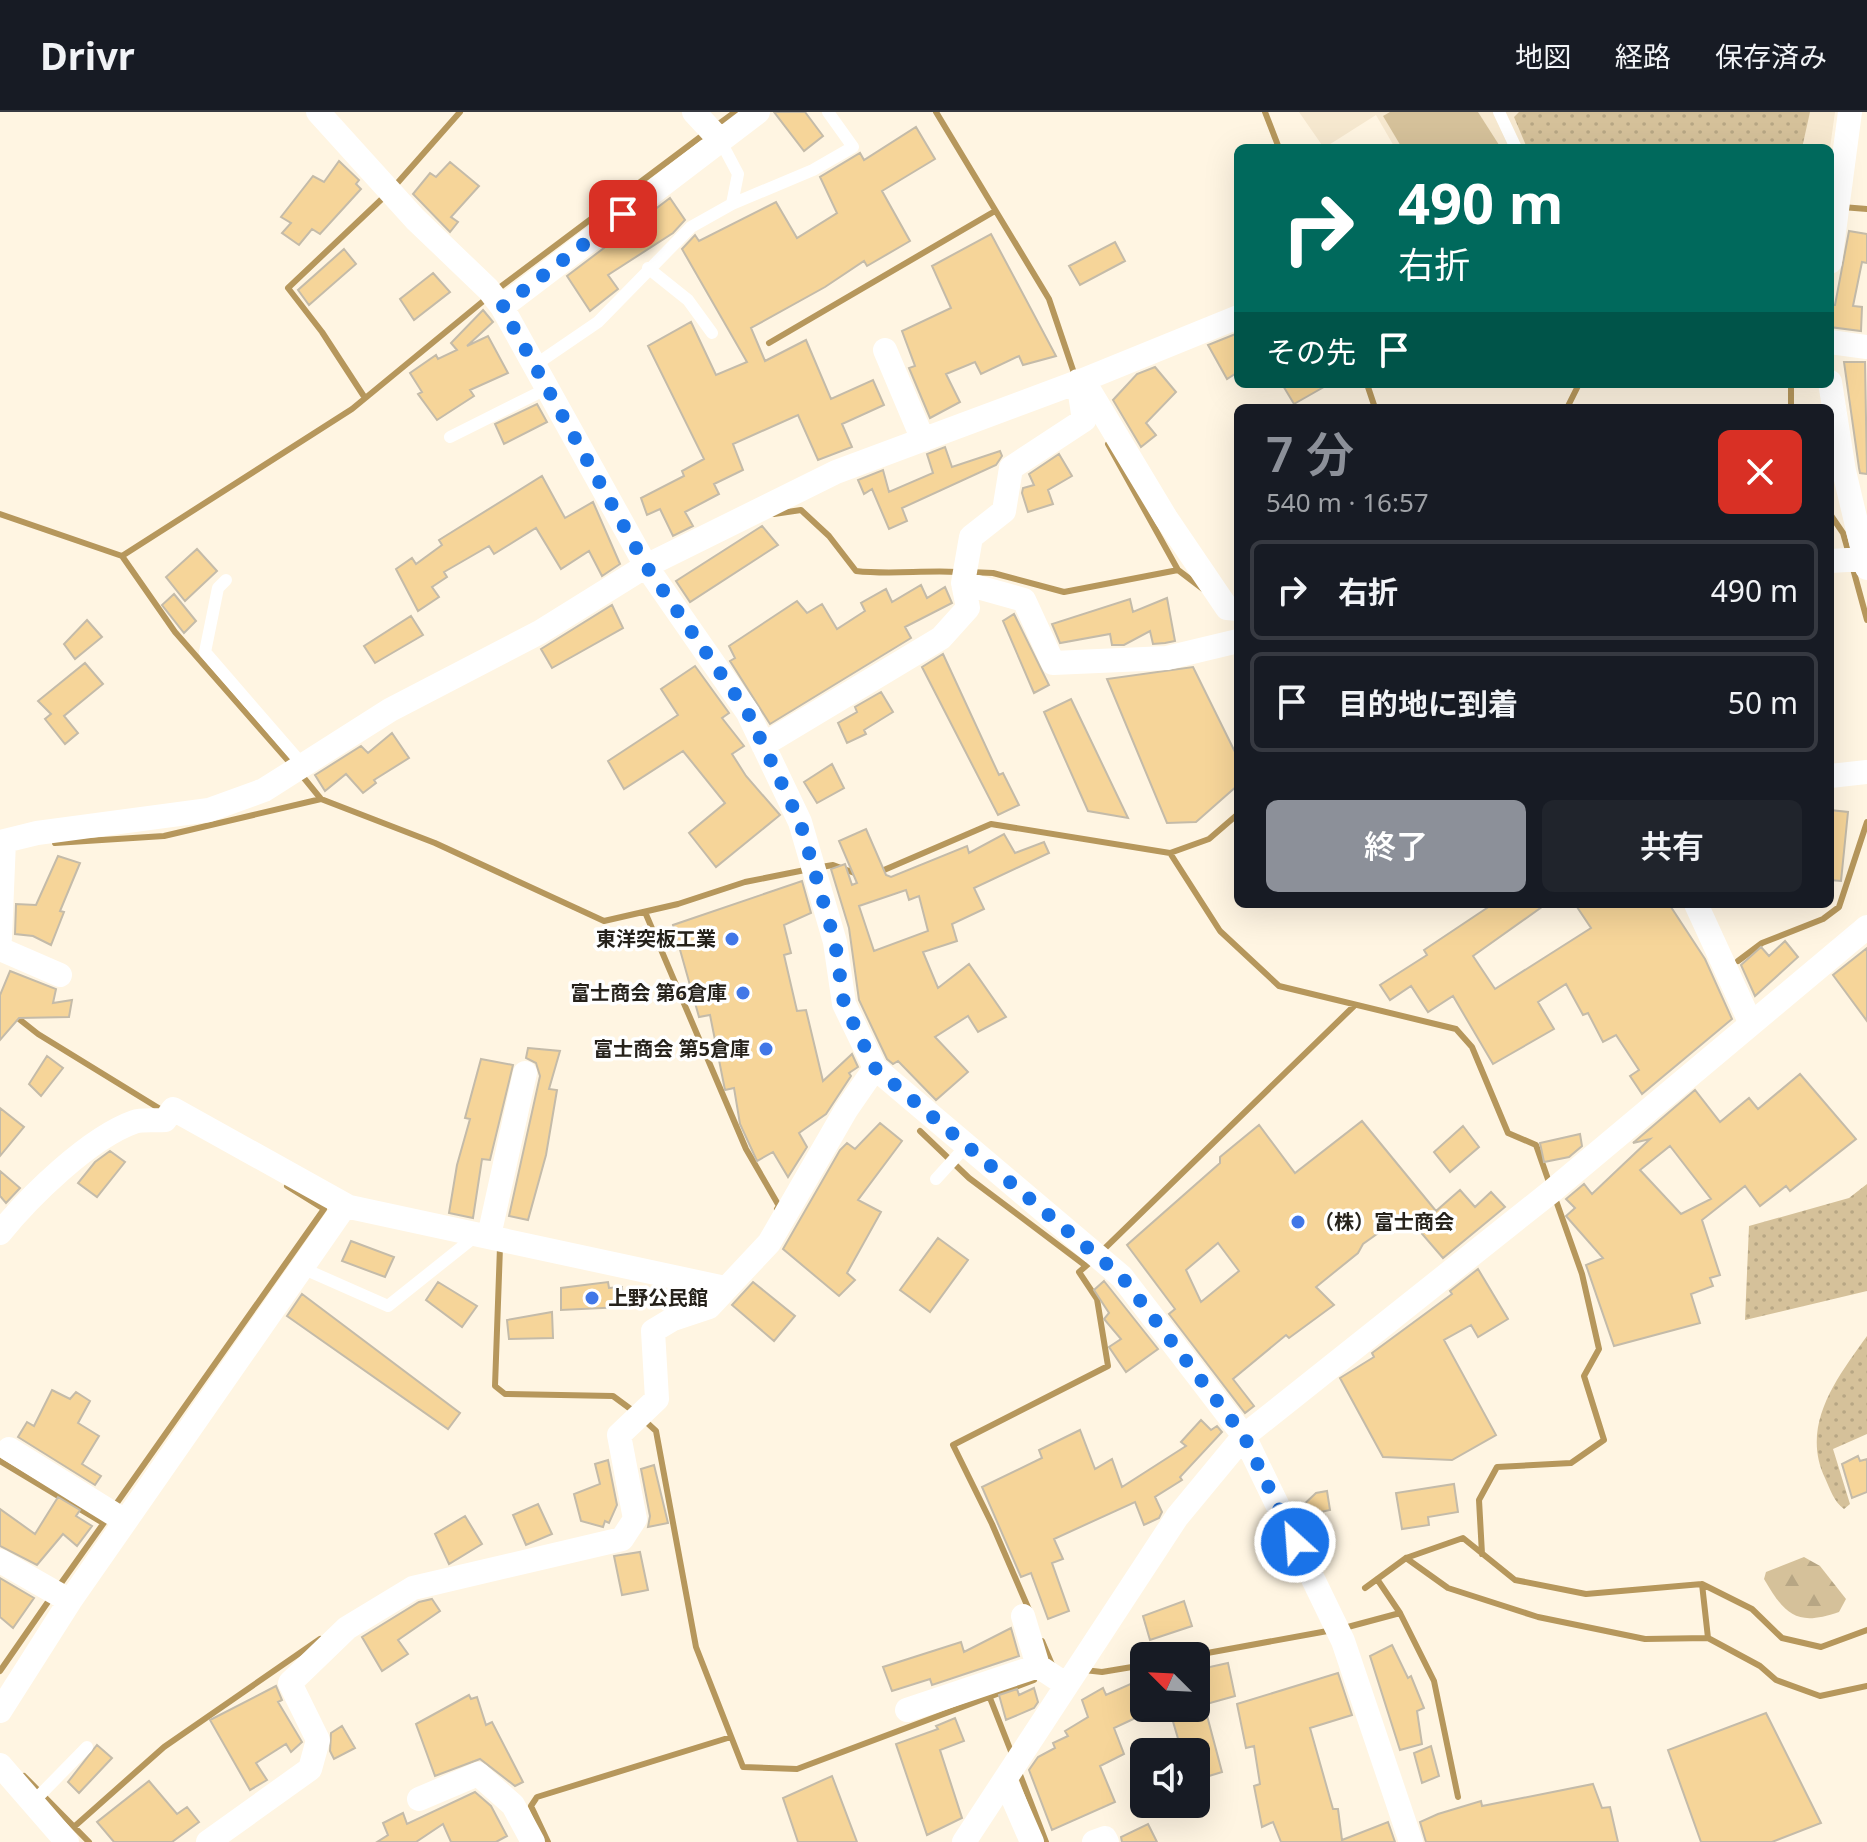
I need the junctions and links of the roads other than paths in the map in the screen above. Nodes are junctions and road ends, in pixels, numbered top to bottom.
1 (318, 112) edge
2 (694, 112) edge
3 (758, 112) edge
4 (828, 112) edge
5 (1499, 112) edge
6 (1850, 112) edge
7 (720, 140) junction
8 (1514, 144) edge
9 (732, 204) junction
10 (1834, 234) edge
11 (648, 268) junction
12 (495, 299) junction
13 (1234, 319) edge
14 (712, 333) dead end
15 (1834, 343) edge
16 (1867, 347) edge
17 (885, 350) dead end
18 (535, 365) junction
19 (1080, 381) junction
20 (548, 388) junction
21 (1834, 407) edge
22 (450, 437) dead end
23 (923, 440) junction
24 (1851, 562) edge
25 (646, 566) junction
26 (226, 580) dead end
27 (963, 583) junction
28 (1234, 609) edge
29 (1234, 642) edge
30 (763, 745) junction
31 (302, 764) junction
32 (1867, 772) edge
33 (1834, 776) edge
34 (2, 841) edge
35 (1867, 903) edge
36 (1698, 908) edge
37 (1866, 930) edge
38 (0, 938) edge
39 (0, 949) edge
40 (60, 975) dead end
41 (1751, 1024) junction
42 (875, 1068) junction
43 (525, 1073) dead end
44 (961, 1151) junction
45 (936, 1179) dead end
46 (344, 1210) junction
47 (0, 1233) edge
48 (477, 1239) junction
49 (302, 1268) junction
50 (719, 1285) junction
51 (1244, 1436) junction
52 (9, 1449) dead end
53 (125, 1521) junction
54 (0, 1561) edge
55 (61, 1596) junction
56 (1023, 1616) dead end
57 (1058, 1672) junction
58 (907, 1710) dead end
59 (0, 1711) edge
60 (87, 1747) dead end
61 (0, 1765) edge
62 (1005, 1780) junction
63 (40, 1796) junction
64 (419, 1799) dead end
65 (67, 1842) edge
66 (208, 1842) edge
67 (533, 1842) edge
68 (964, 1842) edge
69 (1032, 1842) edge
70 (1094, 1842) edge
71 (1107, 1842) edge
72 (1411, 1842) edge

1 - 12 street
2 - 7 street
3 - 7 street
4 - 9 lane
5 - 8 lane
6 - 10 street
7 - 9 lane
7 - 12 street
9 - 11 lane
11 - 14 lane
11 - 18 lane
12 - 18 street
13 - 19 street
15 - 16 street
17 - 23 street
18 - 20 street
19 - 23 street
19 - 27 street
19 - 28 street
20 - 22 lane
20 - 25 street
21 - 24 street
23 - 25 street
25 - 30 street
25 - 31 street
26 - 31 lane
27 - 29 street
27 - 30 street
30 - 42 street
31 - 34 street
32 - 33 street
34 - 38 street
35 - 37 street
36 - 41 street
37 - 41 street
39 - 40 street
41 - 51 street
42 - 44 street
42 - 50 street
43 - 48 street
44 - 45 lane
44 - 51 street
46 - 47 street
46 - 48 street
46 - 49 street
48 - 49 lane
48 - 50 street
49 - 53 street
50 - 66 street
51 - 57 street
51 - 72 street
52 - 53 street
53 - 55 street
54 - 55 street
55 - 59 street
56 - 57 street
57 - 58 street
57 - 62 street
60 - 63 lane
61 - 63 street
62 - 68 street
62 - 69 street
63 - 65 street
64 - 67 street
70 - 71 street

